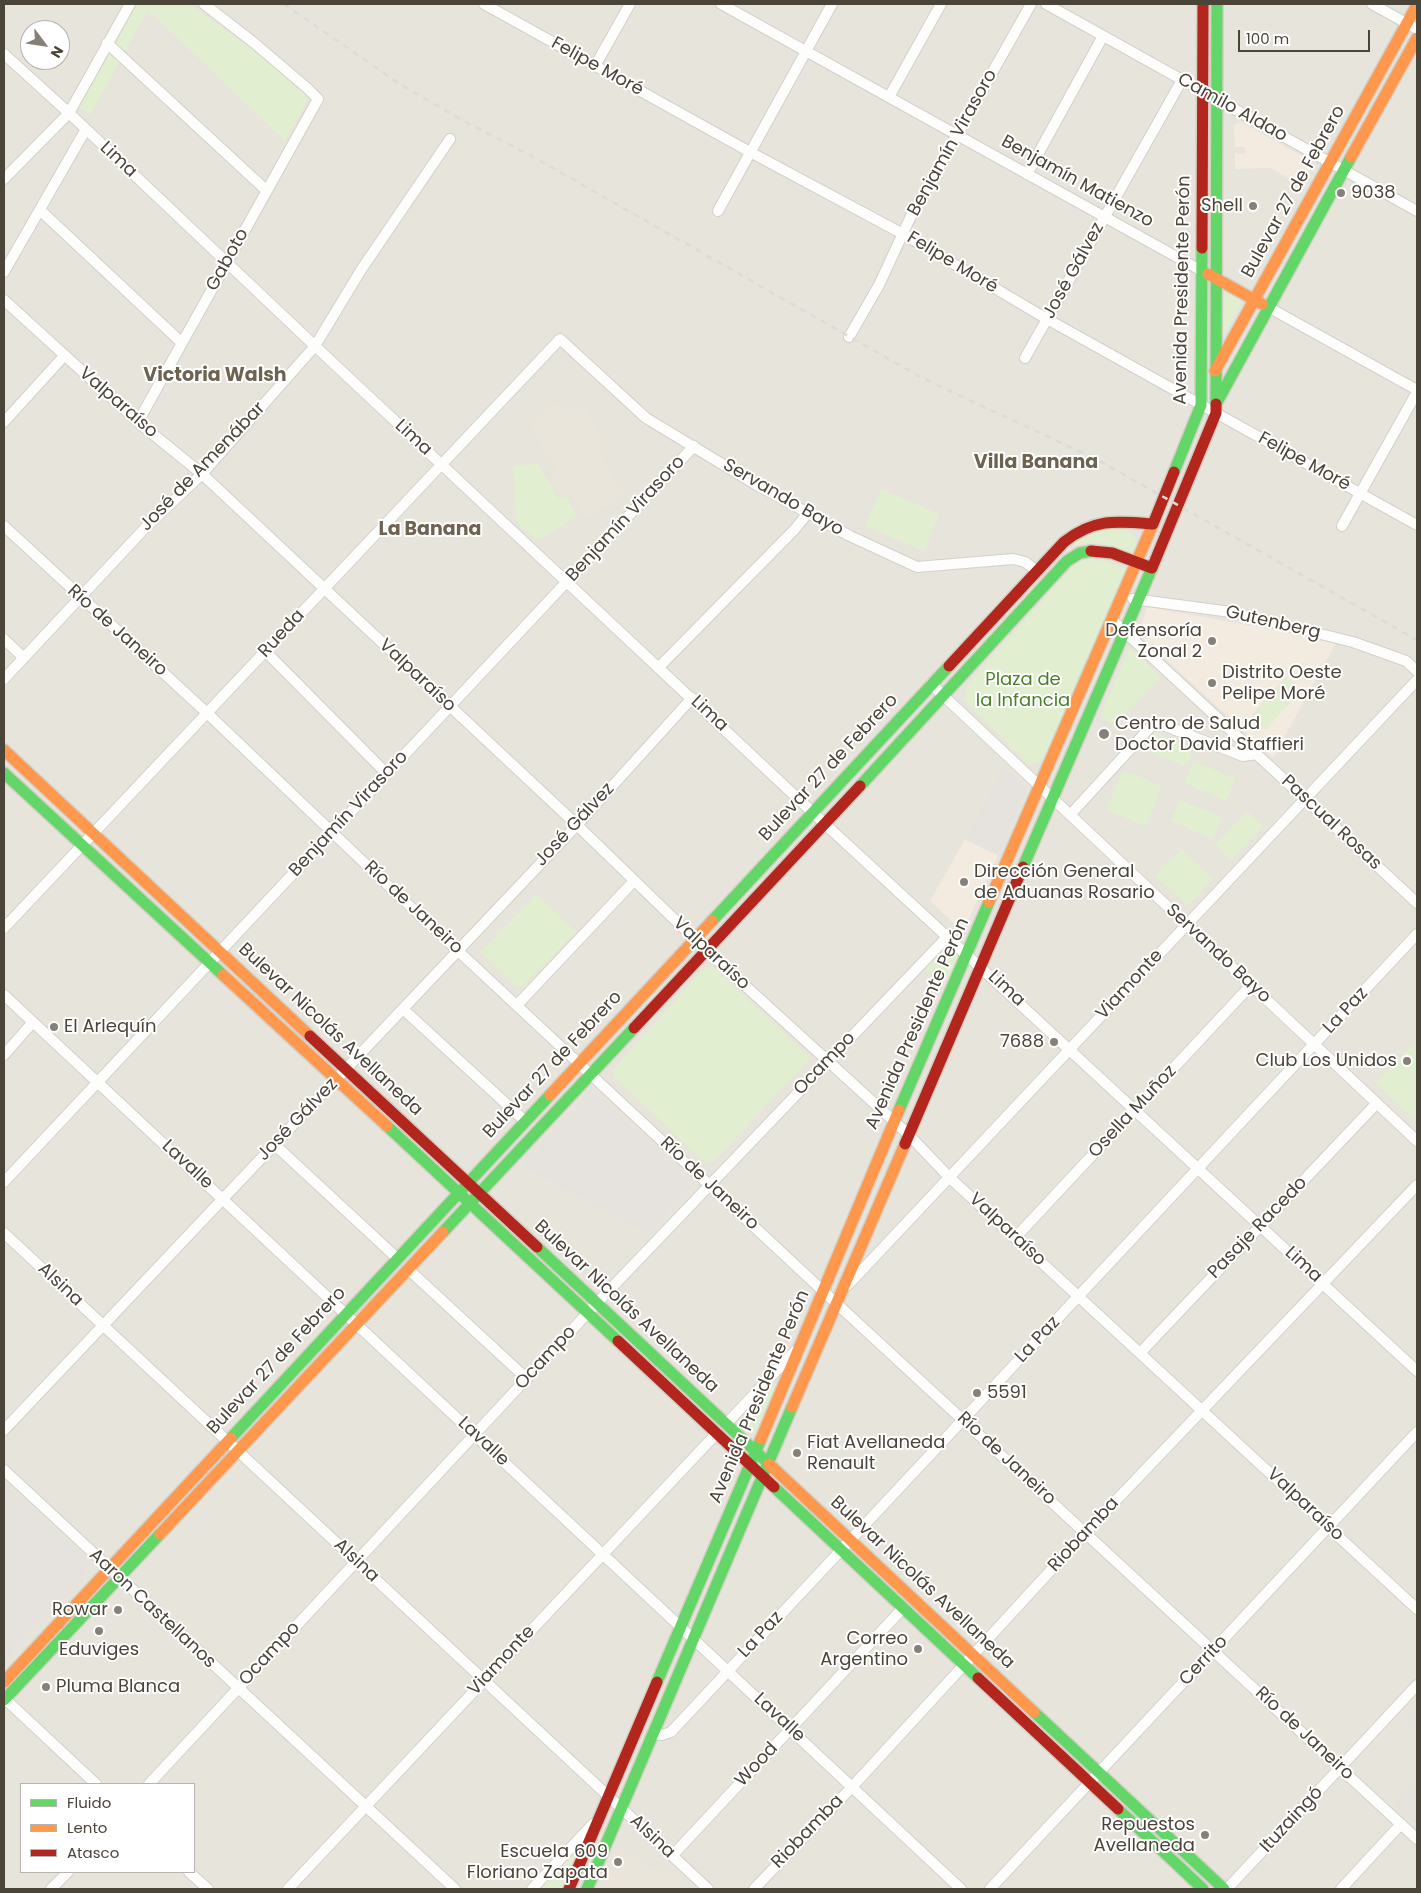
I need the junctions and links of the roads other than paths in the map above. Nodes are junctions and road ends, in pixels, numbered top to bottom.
1 (130, 4) edge
2 (204, 4) edge
3 (484, 4) edge
4 (630, 4) edge
5 (721, 4) edge
6 (832, 4) edge
7 (941, 4) edge
8 (1031, 4) edge
9 (1046, 4) edge
10 (1203, 4) edge
11 (1217, 4) edge
12 (1372, 4) edge
13 (1417, 5) edge
14 (1412, 26) edge
15 (1103, 36) junction
16 (1417, 38) edge
17 (108, 43) junction
18 (806, 51) junction
19 (4, 54) edge
20 (595, 66) junction
21 (1182, 80) junction
22 (1203, 92) junction
23 (889, 98) junction
24 (1217, 100) junction
25 (69, 113) junction
26 (86, 130) junction
27 (958, 136) junction
28 (450, 140) dead end
29 (750, 152) junction
30 (1330, 163) junction
31 (1343, 170) junction
32 (1027, 174) junction
33 (4, 178) edge
34 (267, 191) junction
35 (40, 210) junction
36 (718, 211) dead end
37 (1417, 211) edge
38 (1105, 217) junction
39 (903, 234) junction
40 (227, 262) junction
41 (1202, 271) junction
42 (4, 272) edge
43 (1217, 279) junction
44 (4, 300) edge
45 (1254, 300) junction
46 (1268, 307) junction
47 (1047, 319) junction
48 (849, 337) dead end
49 (560, 339) joint
50 (182, 343) junction
51 (315, 346) junction
52 (64, 356) junction
53 (1025, 358) dead end
54 (1216, 369) junction
55 (1417, 391) edge
56 (1201, 401) junction
57 (1216, 408) junction
58 (4, 422) edge
59 (138, 422) junction
60 (694, 446) junction
61 (442, 464) junction
62 (202, 474) junction
63 (1360, 494) junction
64 (807, 514) junction
65 (1153, 524) junction
66 (1417, 525) edge
67 (4, 526) edge
68 (1342, 526) dead end
69 (1137, 563) junction
70 (1152, 568) junction
71 (1038, 571) junction
72 (567, 582) junction
73 (324, 588) junction
74 (80, 597) junction
75 (1122, 597) junction
76 (1139, 600) junction
77 (1112, 620) junction
78 (1126, 632) junction
79 (4, 639) edge
80 (265, 651) junction
81 (24, 658) junction
82 (658, 667) junction
83 (1417, 671) edge
84 (4, 679) edge
85 (1417, 680) edge
86 (931, 684) junction
87 (944, 697) junction
88 (692, 698) junction
89 (450, 707) junction
90 (206, 713) junction
91 (4, 750) edge
92 (1256, 754) junction
93 (4, 773) edge
94 (387, 774) junction
95 (1041, 787) junction
96 (1305, 799) junction
97 (1053, 800) junction
98 (813, 812) junction
99 (1070, 815) junction
100 (825, 824) junction
101 (576, 825) junction
102 (92, 833) junction
103 (332, 833) junction
104 (82, 845) junction
105 (634, 881) junction
106 (1417, 903) edge
107 (1187, 925) junction
108 (4, 928) edge
109 (1417, 934) edge
110 (948, 936) junction
111 (695, 939) junction
112 (458, 950) junction
113 (706, 950) junction
114 (220, 952) junction
115 (968, 954) junction
116 (210, 963) junction
117 (980, 966) junction
118 (1251, 985) junction
119 (4, 995) edge
120 (517, 1005) junction
121 (403, 1009) junction
122 (33, 1022) junction
123 (1314, 1044) junction
124 (1070, 1049) junction
125 (4, 1054) edge
126 (828, 1061) junction
127 (579, 1063) junction
128 (347, 1070) junction
129 (591, 1074) junction
130 (337, 1080) junction
131 (98, 1082) junction
132 (1377, 1103) junction
133 (1135, 1109) junction
134 (525, 1121) junction
135 (894, 1122) junction
136 (908, 1134) junction
137 (1417, 1141) edge
138 (274, 1145) junction
139 (1199, 1168) junction
140 (949, 1177) junction
141 (4, 1182) edge
142 (468, 1183) junction
143 (1417, 1184) edge
144 (710, 1185) junction
145 (458, 1192) junction
146 (479, 1193) junction
147 (223, 1199) junction
148 (469, 1203) junction
149 (1260, 1226) junction
150 (4, 1232) edge
151 (1016, 1238) junction
152 (397, 1258) junction
153 (408, 1269) junction
154 (1323, 1284) junction
155 (844, 1290) junction
156 (824, 1291) junction
157 (1079, 1297) junction
158 (597, 1303) junction
159 (838, 1304) junction
160 (346, 1313) junction
161 (587, 1313) junction
162 (357, 1324) junction
163 (103, 1325) junction
164 (801, 1345) junction
165 (1140, 1353) junction
166 (1417, 1371) edge
167 (527, 1378) junction
168 (1202, 1410) junction
169 (963, 1420) junction
170 (726, 1424) junction
171 (4, 1430) edge
172 (1417, 1432) edge
173 (717, 1433) junction
174 (475, 1434) junction
175 (227, 1441) junction
176 (238, 1450) junction
177 (756, 1452) junction
178 (750, 1464) junction
179 (769, 1464) junction
180 (4, 1470) edge
181 (764, 1477) junction
182 (1329, 1527) junction
183 (1085, 1533) junction
184 (850, 1540) junction
185 (841, 1550) junction
186 (603, 1554) junction
187 (356, 1561) junction
188 (108, 1568) junction
189 (118, 1578) junction
190 (903, 1608) junction
191 (1417, 1609) edge
192 (681, 1627) junction
193 (694, 1639) junction
194 (1213, 1651) junction
195 (974, 1655) junction
196 (964, 1665) junction
197 (728, 1671) junction
198 (484, 1680) junction
199 (4, 1682) edge
200 (1417, 1685) edge
201 (238, 1688) junction
202 (4, 1699) edge
203 (790, 1729) junction
204 (654, 1734) junction
205 (1340, 1768) junction
206 (1099, 1772) junction
207 (1090, 1782) junction
208 (95, 1783) edge
209 (150, 1783) edge
210 (852, 1787) junction
211 (609, 1797) junction
212 (366, 1806) junction
213 (621, 1809) junction
214 (601, 1816) junction
215 (1401, 1824) junction
216 (1417, 1839) edge
217 (672, 1856) junction
218 (67, 1873) edge
219 (190, 1873) edge
220 (51, 1889) edge
221 (208, 1889) edge
222 (288, 1889) edge
223 (455, 1889) edge
224 (532, 1889) edge
225 (569, 1889) edge
226 (587, 1889) edge
227 (708, 1889) edge
228 (754, 1889) edge
229 (961, 1889) edge
230 (990, 1889) edge
231 (1203, 1889) edge
232 (1226, 1889) edge
233 (1341, 1889) edge

1 - 17 street
2 - 34 street, Gaboto
3 - 20 street, Felipe Moré
4 - 20 street
5 - 18 street, Benjamín Matienzo
6 - 18 street
7 - 23 street
8 - 27 street, Benjamín Virasoro
9 - 15 street, Camilo Aldao
10 - 22 main road, Avenida Presidente Perón
11 - 24 main road, Avenida Presidente Perón
12 - 14 street
13 - 14 main road, Bulevar 27 de Febrero
14 - 30 main road, Bulevar 27 de Febrero
15 - 21 street, Camilo Aldao
15 - 32 street
16 - 31 main road, Bulevar 27 de Febrero
17 - 25 street
17 - 34 street
18 - 23 street, Benjamín Matienzo
18 - 29 street
19 - 25 street, Lima
20 - 29 street, Felipe Moré
21 - 22 street, Camilo Aldao
21 - 38 street, José Gálvez
22 - 24 street, Camilo Aldao
22 - 41 main road, Avenida Presidente Perón
23 - 27 street, Benjamín Matienzo
24 - 30 street, Camilo Aldao
24 - 43 main road, Avenida Presidente Perón
25 - 26 street, Lima
25 - 33 street
26 - 35 street
26 - 40 street, Lima
27 - 32 street, Benjamín Matienzo
27 - 39 street, Benjamín Virasoro
28 - 51 street, José de Amenábar
29 - 36 street
29 - 39 street, Felipe Moré
30 - 31 street, Camilo Aldao
30 - 45 main road, Bulevar 27 de Febrero
31 - 37 street, Camilo Aldao
31 - 46 main road, Bulevar 27 de Febrero
32 - 38 street, Benjamín Matienzo
34 - 40 street, Gaboto
35 - 42 street
35 - 50 street
38 - 41 street, Benjamín Matienzo
38 - 47 street, José Gálvez
39 - 47 street, Felipe Moré
39 - 48 street, Benjamín Virasoro
40 - 50 street, Gaboto
40 - 51 street, Lima
41 - 43 main road, Benjamín Matienzo
41 - 56 main road, Avenida Presidente Perón
43 - 45 main road, Benjamín Matienzo
43 - 54 main road, Avenida Presidente Perón
44 - 52 street, Valparaíso
45 - 46 main road, Benjamín Matienzo
45 - 54 main road, Bulevar 27 de Febrero
46 - 55 street, Benjamín Matienzo
46 - 57 main road, Bulevar 27 de Febrero
47 - 53 street, José Gálvez
47 - 56 street, Felipe Moré
49 - 60 street, Servando Bayo
49 - 61 street, Rueda
50 - 59 street, Gaboto
51 - 61 street, Lima
51 - 62 street, José de Amenábar
52 - 58 street
52 - 59 street, Valparaíso
54 - 56 main road, Bulevar 27 de Febrero
54 - 57 main road, Avenida Presidente Perón
55 - 63 street
56 - 57 street, Felipe Moré
56 - 65 main road, Avenida Presidente Perón
57 - 63 street, Felipe Moré
57 - 70 main road, Avenida Presidente Perón
59 - 62 street, Valparaíso
60 - 64 street, Servando Bayo
60 - 72 street, Benjamín Virasoro
61 - 72 street, Lima
61 - 73 street, Rueda
62 - 73 street, Valparaíso
62 - 74 street, José de Amenábar
63 - 66 street, Felipe Moré
63 - 68 street
64 - 71 street, Servando Bayo
64 - 82 street
65 - 69 main road, Avenida Presidente Perón
65 - 71 main road, Bulevar 27 de Febrero
67 - 74 street, Río de Janeiro
69 - 70 main road, Bulevar 27 de Febrero
69 - 75 main road, Avenida Presidente Perón
69 - 87 main road, Bulevar 27 de Febrero
70 - 76 main road, Avenida Presidente Perón
71 - 86 main road, Bulevar 27 de Febrero
72 - 82 street, Lima
72 - 89 street, Benjamín Virasoro
73 - 80 street, Rueda
73 - 89 street, Valparaíso
74 - 81 street, José de Amenábar
74 - 90 street, Río de Janeiro
75 - 76 street, Gutenberg
75 - 77 main road, Avenida Presidente Perón
76 - 78 main road, Avenida Presidente Perón
76 - 83 street, Gutenberg
77 - 78 street, Pascual Rosas
77 - 95 main road, Avenida Presidente Perón
78 - 92 street, Pascual Rosas
78 - 97 main road, Avenida Presidente Perón
79 - 81 street
80 - 90 street, Rueda
80 - 94 street
81 - 84 street, José de Amenábar
82 - 88 street, Lima
85 - 96 street, Viamonte
86 - 87 street, Servando Bayo
86 - 98 main road, Bulevar 27 de Febrero
87 - 95 street, Servando Bayo
87 - 100 main road, Bulevar 27 de Febrero
88 - 98 street, Lima
88 - 101 street, José Gálvez
89 - 94 street, Benjamín Virasoro
89 - 101 street, Valparaíso
90 - 102 street, Rueda
90 - 103 street, Río de Janeiro
91 - 102 main road, Bulevar Nicolás Avellaneda
92 - 96 street, Pascual Rosas
92 - 99 street
93 - 104 main road, Bulevar Nicolás Avellaneda
94 - 103 street, Benjamín Virasoro
95 - 97 street, Servando Bayo
95 - 115 main road, Avenida Presidente Perón
96 - 106 street, Pascual Rosas
96 - 107 street, Viamonte
97 - 99 street, Servando Bayo
97 - 117 main road, Avenida Presidente Perón
98 - 100 street, Lima
98 - 111 main road, Bulevar 27 de Febrero
99 - 107 street, Servando Bayo
100 - 110 street, Lima
100 - 113 main road, Bulevar 27 de Febrero
101 - 105 street, Valparaíso
101 - 112 street, José Gálvez
102 - 104 street, Rueda
102 - 114 main road, Bulevar Nicolás Avellaneda
103 - 112 street, Río de Janeiro
103 - 114 street, Benjamín Virasoro
104 - 108 street, Rueda
104 - 116 main road, Bulevar Nicolás Avellaneda
105 - 111 street, Valparaíso
105 - 120 street
107 - 118 street, Servando Bayo
107 - 124 street, Viamonte
109 - 123 street, La Paz
110 - 115 street, Lima
110 - 126 street, Ocampo
111 - 113 street, Valparaíso
111 - 127 main road, Bulevar 27 de Febrero
112 - 120 street, Río de Janeiro
112 - 121 street, José Gálvez
113 - 126 street, Valparaíso
113 - 129 main road, Bulevar 27 de Febrero
114 - 116 street, Benjamín Virasoro
114 - 128 main road, Bulevar Nicolás Avellaneda
115 - 117 street, Lima
115 - 135 main road, Avenida Presidente Perón
116 - 130 main road, Bulevar Nicolás Avellaneda
116 - 131 street, Benjamín Virasoro
117 - 124 street, Lima
117 - 136 main road, Avenida Presidente Perón
118 - 123 street, Servando Bayo
118 - 133 street, Osella Muñoz
119 - 122 street, Lavalle
120 - 127 street, Río de Janeiro
121 - 128 street, José Gálvez
121 - 134 street
122 - 125 street
122 - 131 street, Lavalle
123 - 132 street, Servando Bayo
123 - 139 street, La Paz
124 - 133 street, Lima
124 - 140 street, Viamonte
126 - 135 street, Valparaíso
126 - 144 street, Ocampo
127 - 129 street, Río de Janeiro
127 - 134 main road, Bulevar 27 de Febrero
128 - 130 street, José Gálvez
128 - 142 main road, Bulevar Nicolás Avellaneda
129 - 144 street, Río de Janeiro
129 - 146 main road, Bulevar 27 de Febrero
130 - 138 street, José Gálvez
130 - 145 main road, Bulevar Nicolás Avellaneda
131 - 141 street, Benjamín Virasoro
131 - 147 street, Lavalle
132 - 137 street, Servando Bayo
132 - 149 street, Pasaje Racedo
133 - 139 street, Lima
133 - 151 street, Osella Muñoz
134 - 142 main road, Bulevar 27 de Febrero
135 - 136 street, Valparaíso
135 - 156 main road, Avenida Presidente Perón
136 - 140 street, Valparaíso
136 - 155 main road, Avenida Presidente Perón
138 - 147 street, José Gálvez
138 - 152 street
139 - 149 street, Lima
139 - 157 street, La Paz
140 - 151 street, Valparaíso
140 - 155 street, Viamonte
142 - 145 main road, Bulevar 27 de Febrero
142 - 146 main road, Bulevar Nicolás Avellaneda
143 - 154 street, Riobamba
144 - 156 street, Río de Janeiro
144 - 158 street, Ocampo
145 - 148 main road, Bulevar Nicolás Avellaneda
145 - 152 main road, Bulevar 27 de Febrero
146 - 148 main road, Bulevar 27 de Febrero
146 - 158 main road, Bulevar Nicolás Avellaneda
147 - 160 street, Lavalle
147 - 163 street, José Gálvez
148 - 153 main road, Bulevar 27 de Febrero
148 - 161 main road, Bulevar Nicolás Avellaneda
149 - 154 street, Lima
149 - 165 street, Pasaje Racedo
150 - 163 street, Alsina
151 - 157 street, Valparaíso
152 - 160 main road, Bulevar 27 de Febrero
153 - 162 main road, Bulevar 27 de Febrero
153 - 167 street
154 - 166 street, Lima
154 - 168 street, Riobamba
155 - 159 main road, Avenida Presidente Perón
156 - 159 street, Río de Janeiro
156 - 164 main road, Avenida Presidente Perón
157 - 165 street, Valparaíso
157 - 169 street, La Paz
158 - 161 street, Ocampo
158 - 170 main road, Bulevar Nicolás Avellaneda
159 - 169 street, Río de Janeiro
159 - 179 main road, Avenida Presidente Perón
160 - 162 street, Lavalle
160 - 175 main road, Bulevar 27 de Febrero
161 - 167 street, Ocampo
161 - 173 main road, Bulevar Nicolás Avellaneda
162 - 174 street, Lavalle
162 - 176 main road, Bulevar 27 de Febrero
163 - 171 street, José Gálvez
163 - 175 street, Alsina
164 - 170 street
164 - 177 main road, Avenida Presidente Perón
165 - 168 street, Valparaíso
167 - 174 street, Ocampo
168 - 182 street, Valparaíso
168 - 183 street, Riobamba
169 - 183 street, Río de Janeiro
169 - 184 street, La Paz
170 - 177 main road, Bulevar Nicolás Avellaneda
172 - 182 street, Cerrito
173 - 178 main road, Bulevar Nicolás Avellaneda
173 - 186 street, Viamonte
174 - 186 street, Lavalle
174 - 187 street, Ocampo
175 - 176 street, Alsina
175 - 188 main road, Bulevar 27 de Febrero
176 - 187 street, Alsina
176 - 189 main road, Bulevar 27 de Febrero
177 - 178 main road, Avenida Presidente Perón
177 - 179 main road, Bulevar Nicolás Avellaneda
178 - 181 main road, Bulevar Nicolás Avellaneda
178 - 192 main road, Avenida Presidente Perón
179 - 181 main road, Avenida Presidente Perón
179 - 184 main road, Bulevar Nicolás Avellaneda
180 - 188 street, Aaron Castellanos
181 - 185 main road, Bulevar Nicolás Avellaneda
181 - 193 main road, Avenida Presidente Perón
182 - 191 street, Valparaíso
182 - 194 street, Cerrito
183 - 194 street, Río de Janeiro
183 - 195 street, Riobamba
184 - 185 street, La Paz
184 - 195 main road, Bulevar Nicolás Avellaneda
185 - 190 main road, Bulevar Nicolás Avellaneda
185 - 197 street, La Paz
186 - 192 street, Lavalle
186 - 198 street, Viamonte
187 - 198 street, Alsina
187 - 201 street, Ocampo
188 - 189 street, Aaron Castellanos
188 - 199 main road, Bulevar 27 de Febrero
189 - 201 street, Aaron Castellanos
189 - 202 main road, Bulevar 27 de Febrero
190 - 196 main road, Bulevar Nicolás Avellaneda
190 - 203 street, Wood
192 - 193 street, Lavalle
192 - 211 main road, Avenida Presidente Perón
193 - 197 street, Lavalle
193 - 204 main road, Avenida Presidente Perón
194 - 205 street, Río de Janeiro
194 - 206 street, Cerrito
195 - 196 street, Riobamba
195 - 206 main road, Bulevar Nicolás Avellaneda
196 - 207 main road, Bulevar Nicolás Avellaneda
196 - 210 street, Riobamba
197 - 203 street, Lavalle
197 - 204 street, La Paz
198 - 211 street, Alsina
198 - 212 street, Viamonte
200 - 205 street, Ituzaingó
201 - 209 street, Ocampo
201 - 212 street, Aaron Castellanos
202 - 208 street
203 - 210 street, Lavalle
203 - 217 street, Wood
204 - 213 main road, Avenida Presidente Perón
205 - 215 street, Río de Janeiro
205 - 232 street, Ituzaingó
206 - 207 street, Cerrito
206 - 232 main road, Bulevar Nicolás Avellaneda
207 - 230 street, Cerrito
207 - 231 main road, Bulevar Nicolás Avellaneda
210 - 228 street, Riobamba
210 - 229 street, Lavalle
211 - 213 street, Alsina
211 - 214 main road, Avenida Presidente Perón
212 - 222 street, Viamonte
212 - 223 street, Aaron Castellanos
213 - 217 street, Alsina
213 - 226 main road, Avenida Presidente Perón
214 - 224 street
214 - 225 main road, Avenida Presidente Perón
215 - 216 street, Río de Janeiro
215 - 233 street
217 - 227 street, Alsina
218 - 220 street
219 - 221 street

